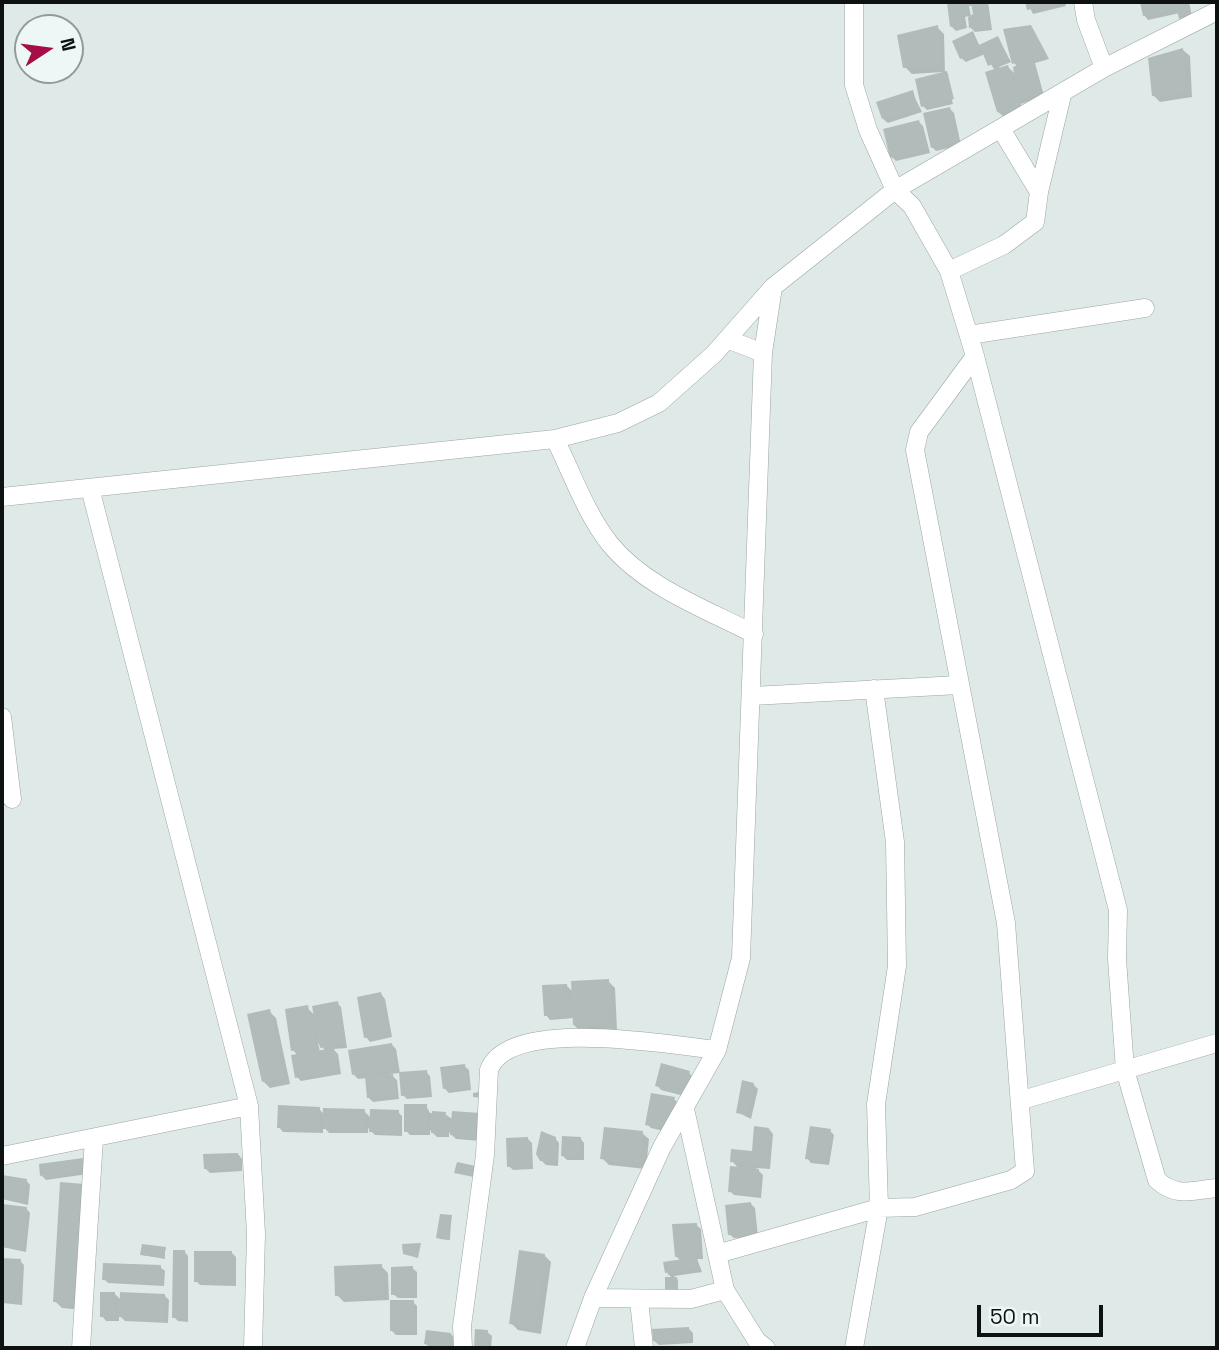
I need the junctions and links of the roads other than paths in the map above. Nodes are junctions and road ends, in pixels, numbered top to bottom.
1 (854, 2) edge
2 (1083, 2) edge
3 (1217, 11) edge
4 (1104, 68) junction
5 (1062, 94) junction
6 (1001, 129) junction
7 (895, 190) junction
8 (1039, 192) junction
9 (948, 271) junction
10 (773, 287) junction
11 (1145, 309) dead end
12 (969, 335) junction
13 (727, 339) junction
14 (763, 353) junction
15 (975, 356) junction
16 (555, 439) junction
17 (90, 488) junction
18 (2, 497) edge
19 (754, 634) junction
20 (960, 685) junction
21 (874, 690) junction
22 (752, 696) junction
23 (2, 718) edge
24 (12, 799) dead end
25 (1217, 1042) edge
26 (717, 1050) junction
27 (1125, 1070) junction
28 (1022, 1100) junction
29 (249, 1106) junction
30 (685, 1109) junction
31 (94, 1138) junction
32 (2, 1156) edge
33 (1217, 1188) edge
34 (879, 1208) junction
35 (717, 1254) junction
36 (725, 1290) junction
37 (593, 1298) junction
38 (639, 1300) junction
39 (80, 1348) edge
40 (253, 1348) edge
41 (463, 1348) edge
42 (575, 1348) edge
43 (644, 1348) edge
44 (766, 1348) edge
45 (854, 1348) edge

1 - 7 street
2 - 4 street
3 - 4 street
4 - 5 street
5 - 6 street
5 - 8 street
6 - 7 street
6 - 8 street
7 - 9 street
7 - 10 street
8 - 9 street
9 - 12 street
10 - 13 street
10 - 14 street
11 - 12 street
12 - 15 street
13 - 14 street
13 - 16 street
14 - 19 street
15 - 20 street
15 - 27 street
16 - 17 street
16 - 19 street
17 - 18 street
17 - 29 street
19 - 22 street
20 - 21 street
20 - 28 street
21 - 22 street
21 - 34 street
22 - 26 street
23 - 24 street
25 - 27 street
26 - 30 street
26 - 41 street
27 - 28 street
27 - 33 street
28 - 34 street
29 - 31 street
29 - 40 street
30 - 35 street
30 - 37 street
31 - 32 street
31 - 39 street
34 - 35 street
34 - 45 street
35 - 36 street
36 - 38 street
36 - 44 street
37 - 38 street
37 - 42 street
38 - 43 street

